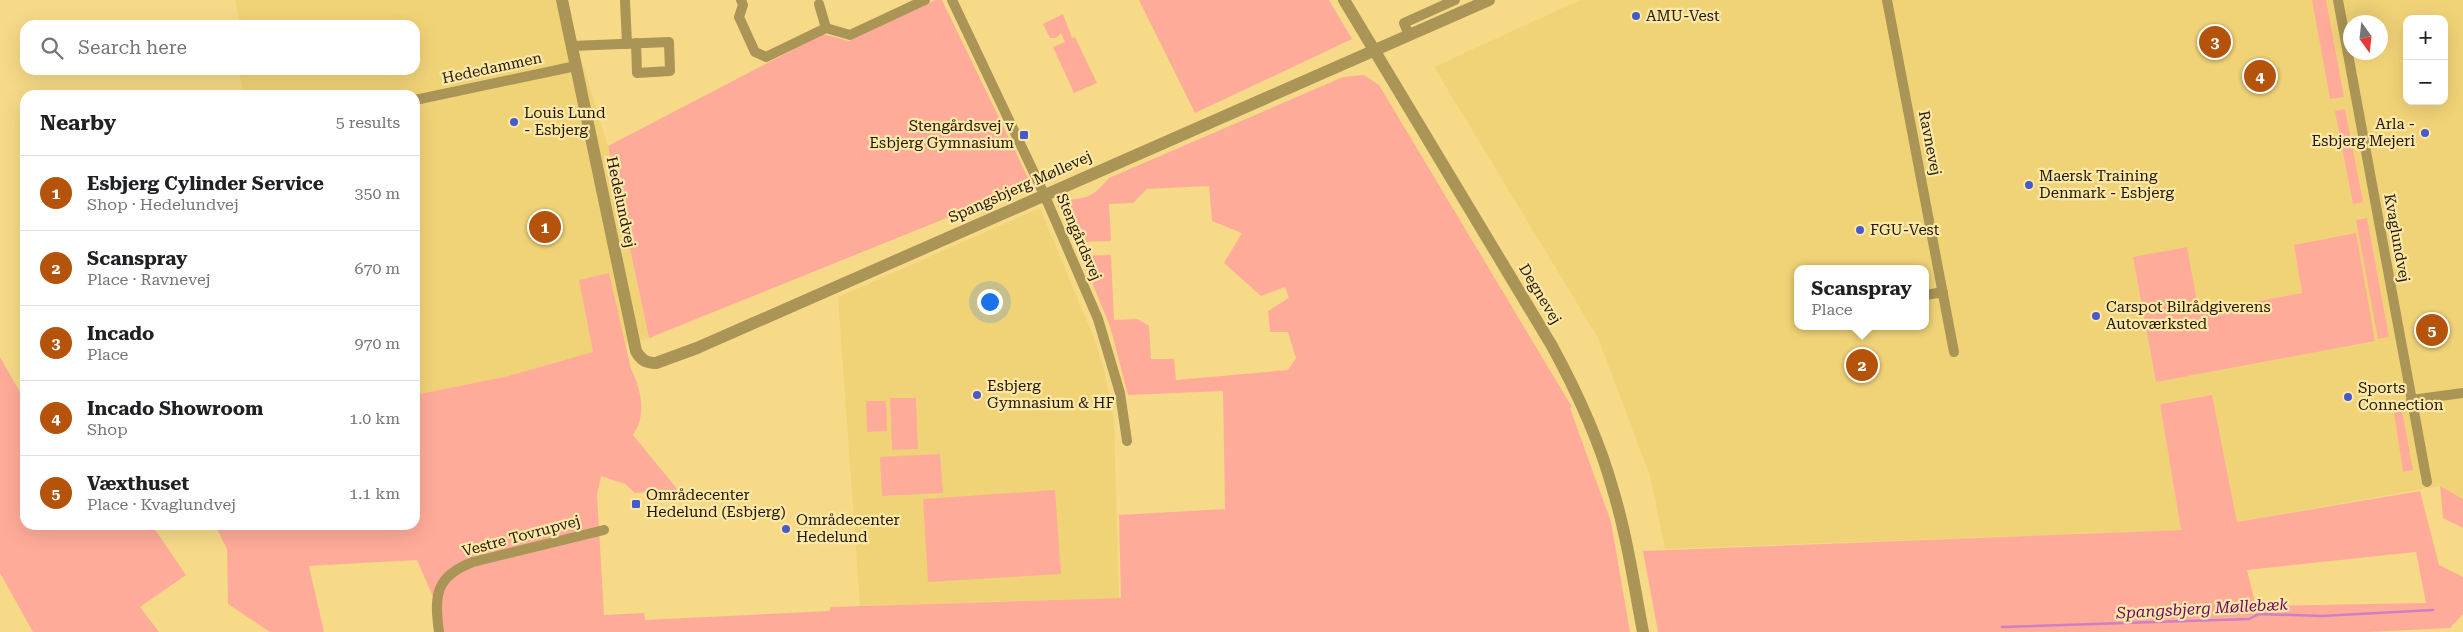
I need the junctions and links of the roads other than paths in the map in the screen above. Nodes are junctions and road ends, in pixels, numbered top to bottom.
1 (562, 0) edge
2 (741, 0) edge
3 (925, 0) edge
4 (952, 0) edge
5 (1344, 0) edge
6 (1455, 0) edge
7 (1489, 0) edge
8 (1888, 0) edge
9 (2338, 0) edge
10 (625, 1) edge
11 (819, 4) dead end
12 (826, 28) junction
13 (1409, 35) junction
14 (572, 46) junction
15 (1376, 50) junction
16 (576, 66) junction
17 (420, 99) edge
18 (1044, 194) junction
19 (1943, 292) junction
20 (1929, 294) edge
21 (1954, 352) dead end
22 (644, 361) joint
23 (2463, 393) edge
24 (2411, 400) junction
25 (1126, 441) dead end
26 (2427, 482) dead end
27 (604, 530) dead end
28 (439, 632) edge
29 (1643, 632) edge

1 - 14 street, Hedelundvej
2 - 12 street
3 - 12 street
4 - 18 street, Stengårdsvej
5 - 15 street, Degnevej
6 - 13 street
7 - 13 street, Spangsbjerg Møllevej
8 - 19 street, Ravnevej
9 - 24 street, Kvaglundvej
10 - 14 street
11 - 12 street
13 - 15 street, Spangsbjerg Møllevej
14 - 16 street, Hedelundvej
15 - 18 street, Spangsbjerg Møllevej
15 - 29 street, Degnevej
16 - 17 street, Hededammen
16 - 22 street, Hedelundvej
18 - 22 street, Spangsbjerg Møllevej
18 - 25 street, Stengårdsvej
19 - 20 street
19 - 21 street, Ravnevej
23 - 24 street
24 - 26 street, Kvaglundvej
27 - 28 street, Vestre Tovrupvej

